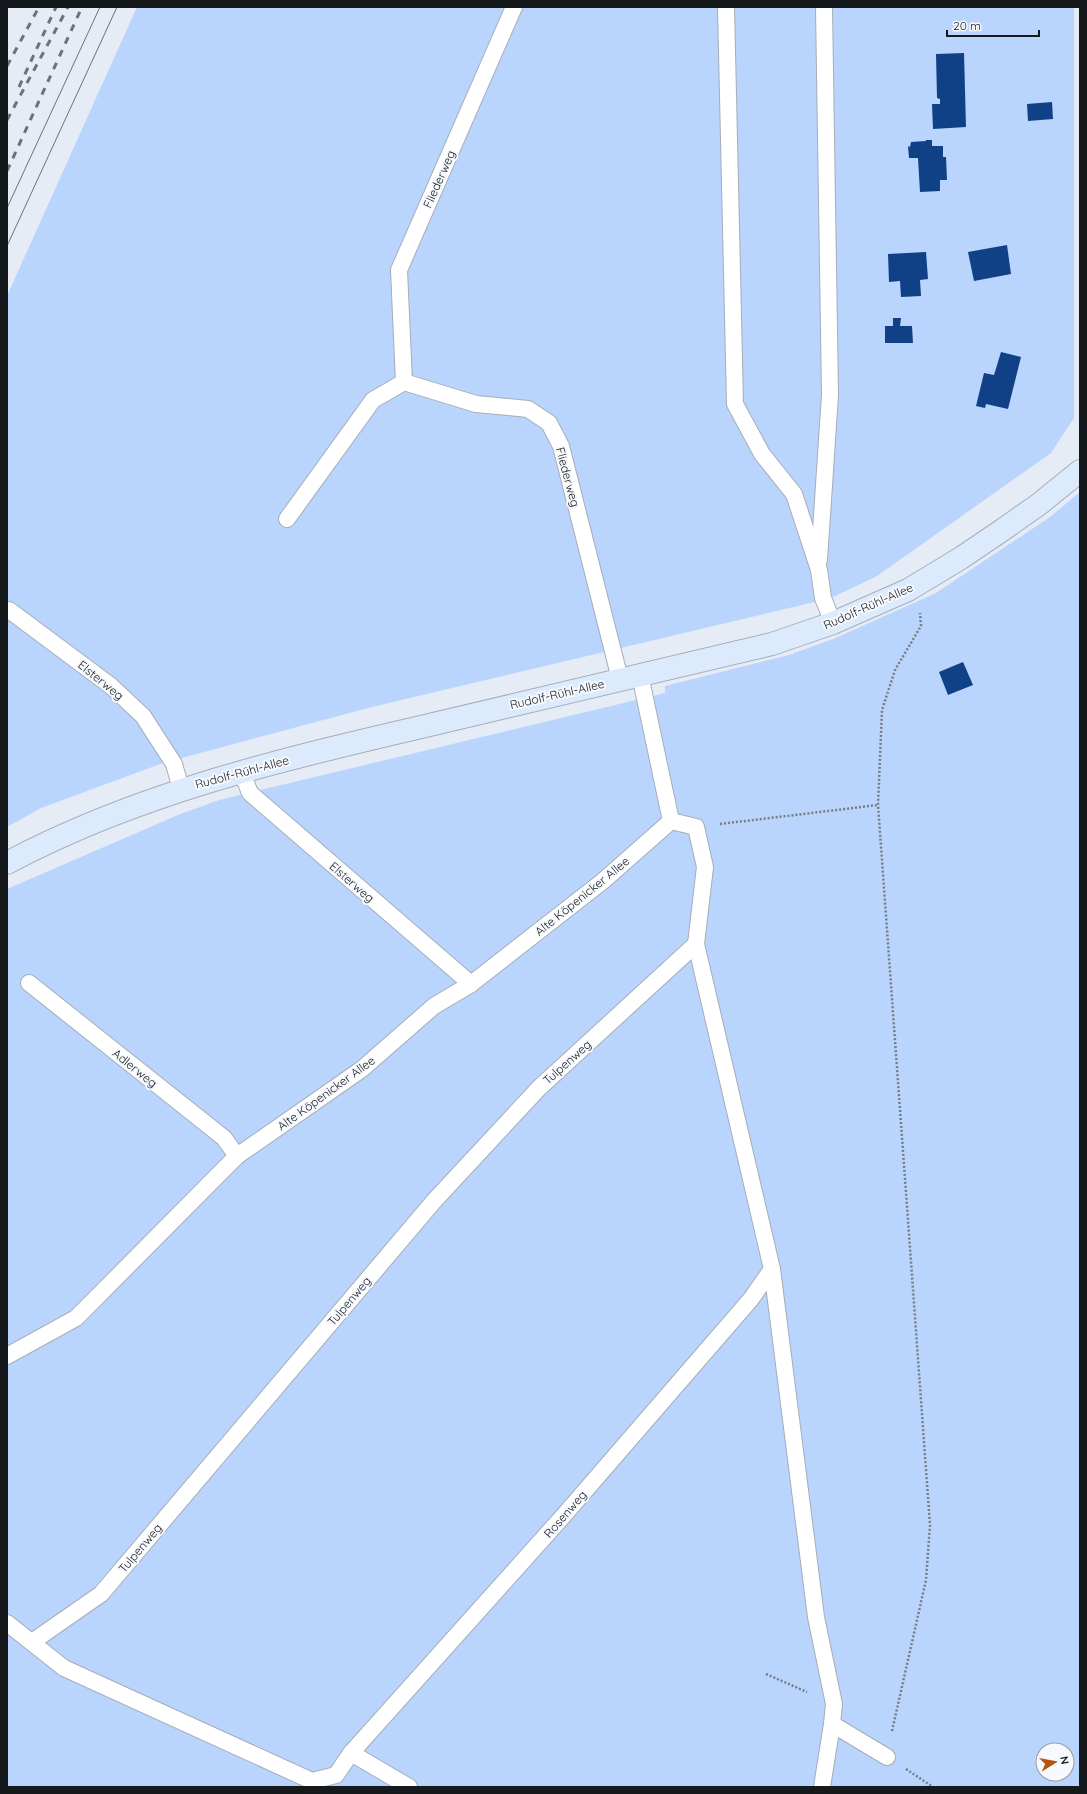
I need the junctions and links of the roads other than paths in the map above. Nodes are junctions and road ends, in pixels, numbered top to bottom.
1 (514, 7) edge
2 (726, 7) edge
3 (824, 7) edge
4 (404, 382) junction
5 (1080, 471) edge
6 (287, 519) dead end
7 (819, 570) junction
8 (9, 610) dead end
9 (833, 623) junction
10 (630, 677) junction
11 (242, 773) junction
12 (181, 789) junction
13 (671, 821) junction
14 (7, 863) edge
15 (696, 944) junction
16 (29, 983) dead end
17 (471, 984) junction
18 (237, 1156) junction
19 (772, 1269) junction
20 (7, 1356) edge
21 (7, 1623) edge
22 (32, 1642) junction
23 (832, 1724) junction
24 (351, 1753) junction
25 (887, 1757) road end
26 (409, 1787) edge
27 (822, 1787) edge

1 - 4 lane, Fliederweg
2 - 7 lane
3 - 7 lane
4 - 6 lane
4 - 10 lane, Fliederweg
5 - 9 street, Rudolf-Rühl-Allee
7 - 9 lane
8 - 12 lane, Elsterweg
9 - 10 street, Rudolf-Rühl-Allee
10 - 11 street, Rudolf-Rühl-Allee
10 - 13 lane, Fliederweg
11 - 12 street, Rudolf-Rühl-Allee
11 - 17 lane, Elsterweg
12 - 14 street, Rudolf-Rühl-Allee
13 - 15 lane
13 - 17 lane, Alte Köpenicker Allee
15 - 19 lane
15 - 22 lane, Tulpenweg
16 - 18 lane, Adlerweg
17 - 18 lane, Alte Köpenicker Allee
18 - 20 lane, Alte Köpenicker Allee
19 - 23 lane
19 - 24 lane, Rosenweg
21 - 22 lane
22 - 24 lane, Rosenweg
23 - 25 lane
23 - 27 lane
24 - 26 lane

